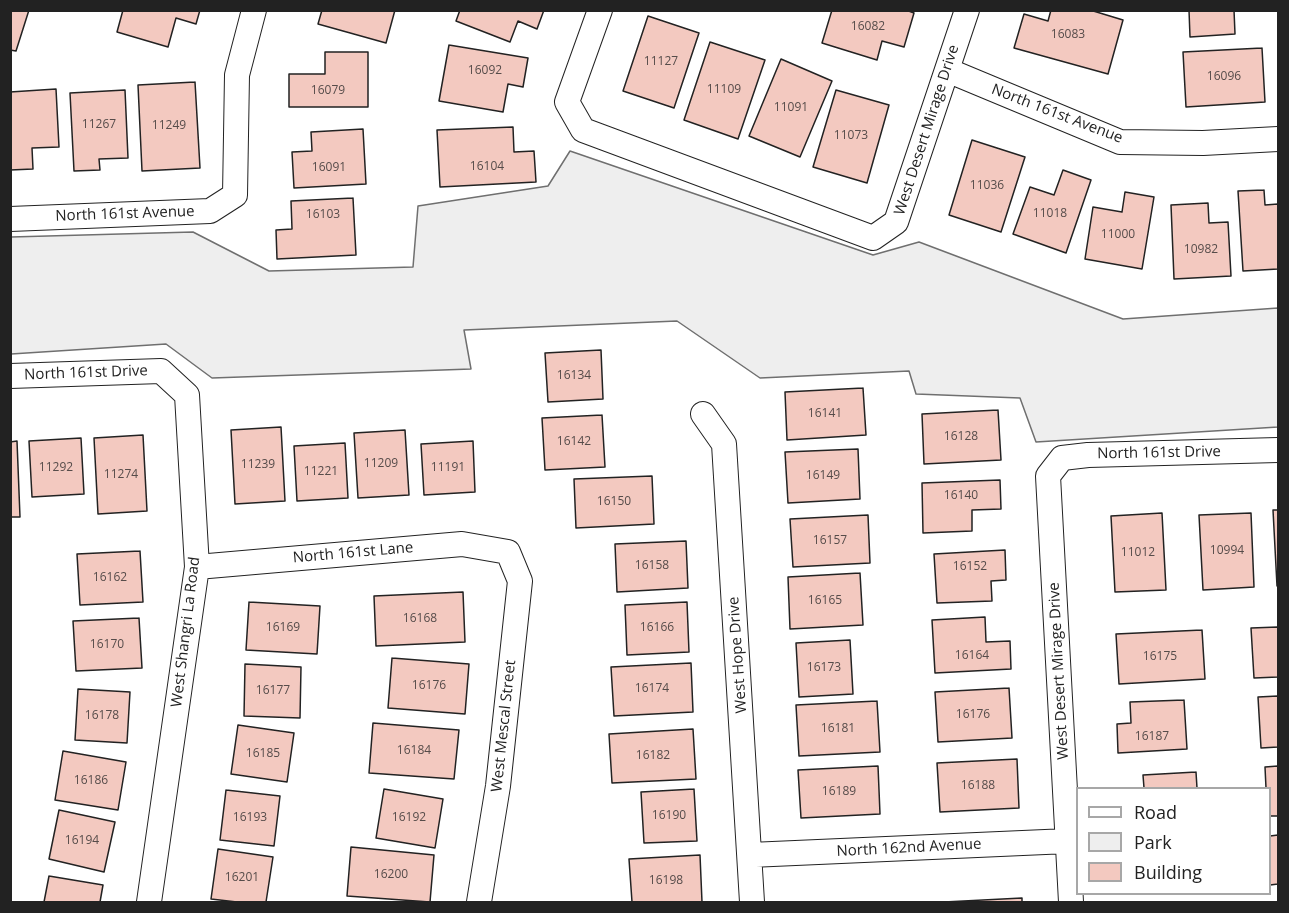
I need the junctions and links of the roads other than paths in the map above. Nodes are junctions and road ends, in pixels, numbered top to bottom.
1 (254, 10) edge
2 (600, 10) edge
3 (967, 10) edge
4 (947, 70) junction
5 (1278, 139) edge
6 (10, 219) edge
7 (161, 370) joint
8 (10, 376) edge
9 (703, 414) dead end
10 (1278, 450) edge
11 (1048, 476) joint
12 (508, 552) joint
13 (197, 567) junction
14 (1068, 841) junction
15 (750, 855) junction
16 (149, 903) edge
17 (479, 903) edge
18 (752, 903) edge
19 (1071, 903) edge

1 - 6 street, North 161st Avenue
2 - 4 street, West Desert Mirage Drive
3 - 4 street, West Desert Mirage Drive
4 - 5 street, North 161st Avenue
7 - 8 street, North 161st Drive
7 - 13 street, West Shangri La Road
9 - 15 street, West Hope Drive
10 - 11 street, North 161st Drive
11 - 14 street, West Desert Mirage Drive
12 - 13 street, North 161st Lane
12 - 17 street, West Mescal Street
13 - 16 street, West Shangri La Road
14 - 15 street, North 162nd Avenue
14 - 19 street, West Desert Mirage Drive
15 - 18 street, West Hope Drive

